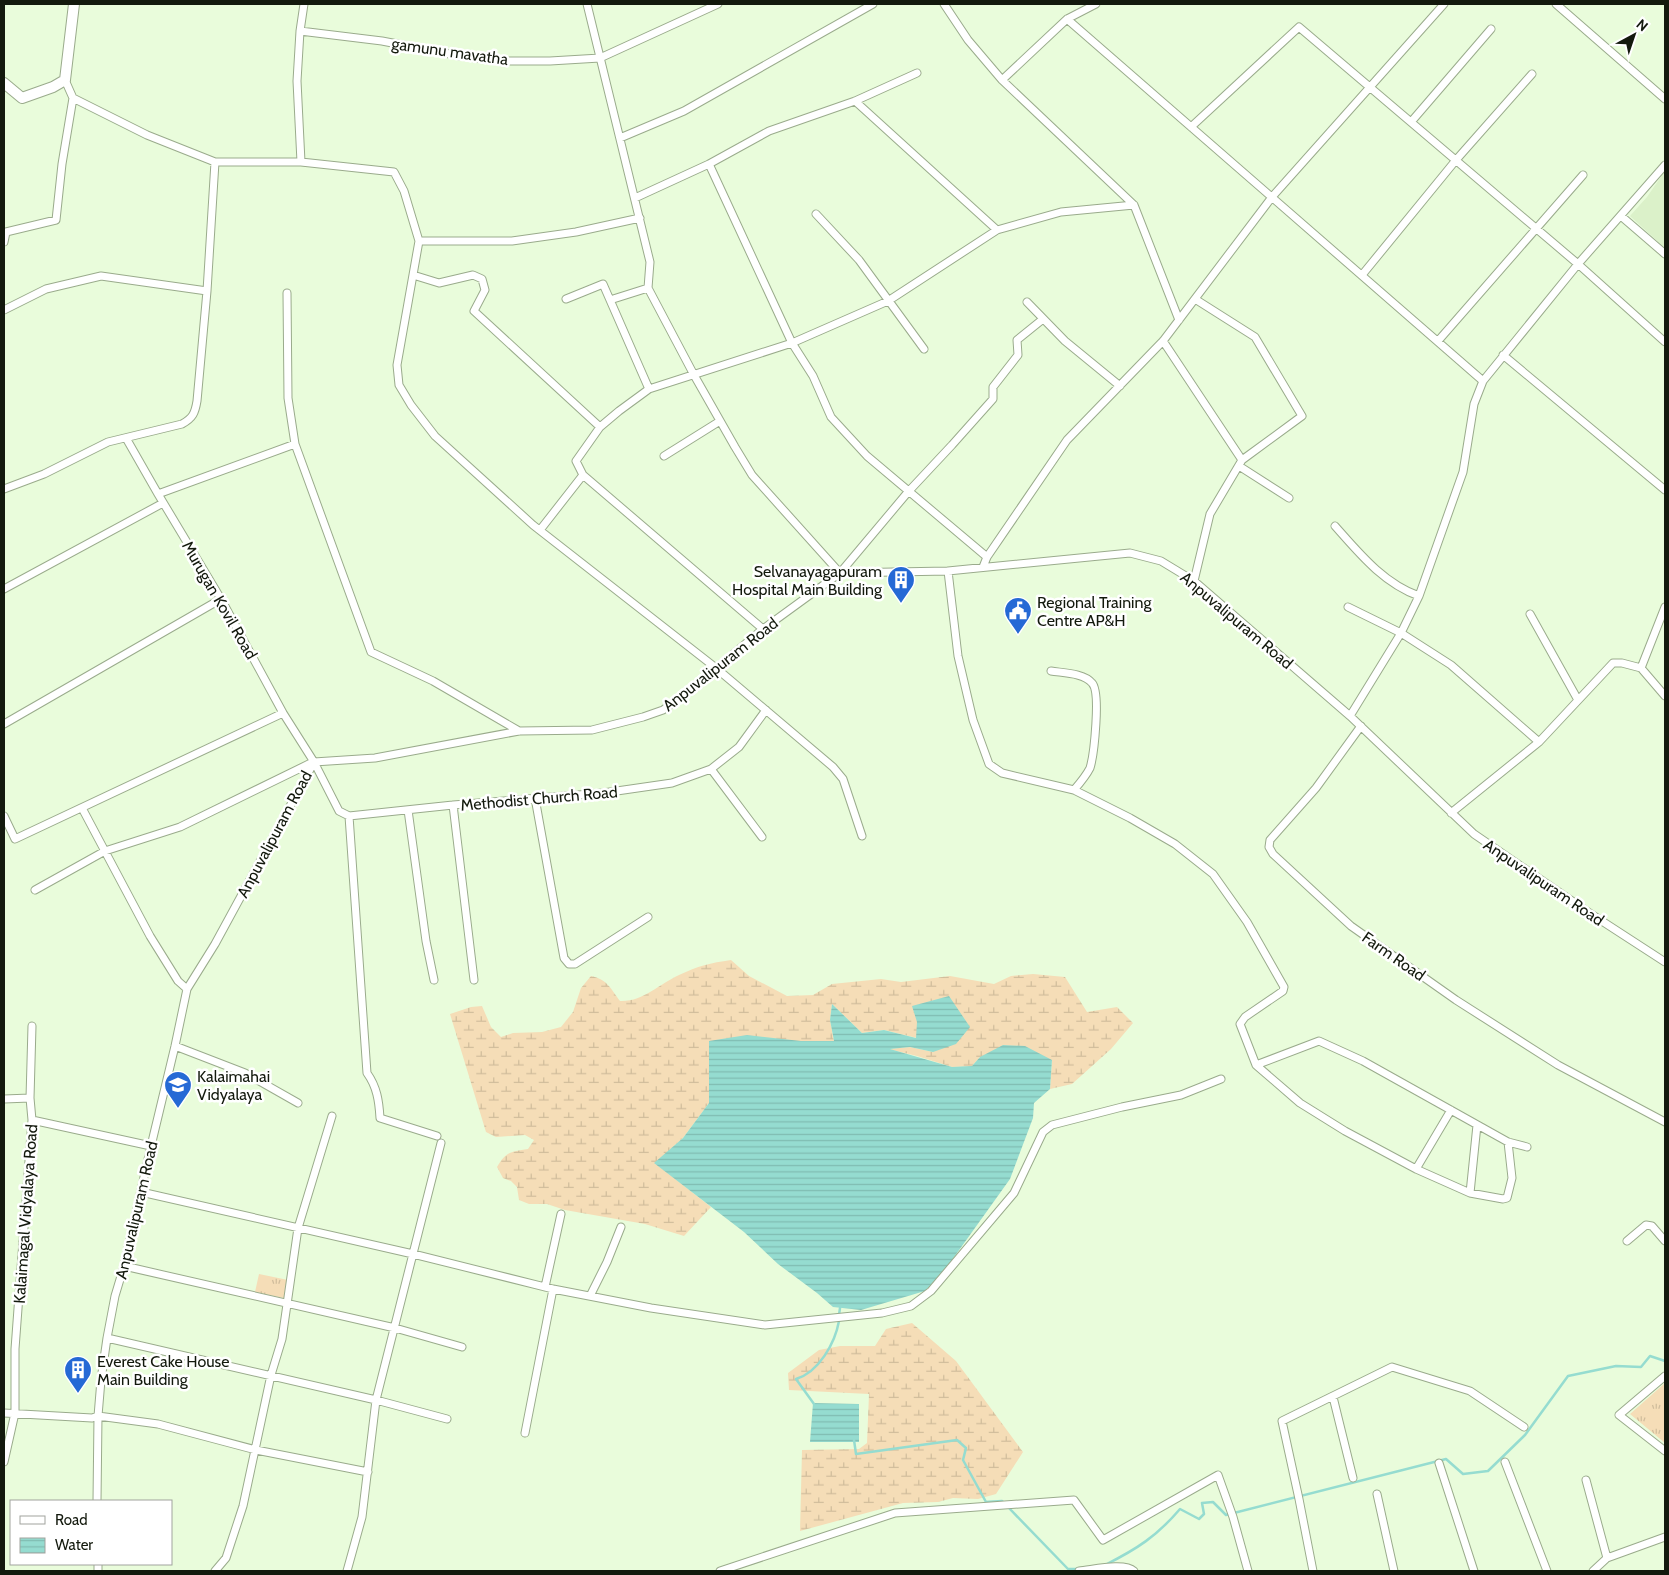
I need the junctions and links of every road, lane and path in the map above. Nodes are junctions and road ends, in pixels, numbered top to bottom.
1 (74, 4) edge
2 (304, 4) edge
3 (587, 4) edge
4 (718, 4) edge
5 (873, 4) edge
6 (944, 4) edge
7 (1096, 4) edge
8 (1444, 4) edge
9 (1556, 4) edge
10 (1067, 20) junction
11 (1491, 29) dead end
12 (300, 31) junction
13 (600, 58) junction
14 (917, 73) dead end
15 (1532, 74) dead end
16 (65, 80) junction
17 (1002, 80) junction
18 (4, 83) edge
19 (1370, 87) junction
20 (73, 98) junction
21 (1665, 99) edge
22 (855, 101) junction
23 (1411, 122) junction
24 (1191, 127) junction
25 (620, 138) junction
26 (1456, 160) junction
27 (215, 162) junction
28 (301, 162) junction
29 (709, 164) junction
30 (1665, 165) edge
31 (1583, 175) dead end
32 (1272, 197) junction
33 (635, 198) junction
34 (1134, 205) junction
35 (816, 214) dead end
36 (1621, 216) junction
37 (640, 218) junction
38 (1537, 229) junction
39 (997, 230) junction
40 (419, 241) junction
41 (4, 242) edge
42 (1665, 254) edge
43 (1578, 264) junction
44 (413, 275) junction
45 (1362, 275) junction
46 (648, 288) junction
47 (207, 292) junction
48 (287, 293) dead end
49 (1195, 299) junction
50 (566, 300) dead end
51 (610, 300) junction
52 (888, 300) junction
53 (1027, 302) dead end
54 (4, 310) edge
55 (1043, 319) junction
56 (1179, 320) junction
57 (1163, 341) junction
58 (1438, 342) junction
59 (1665, 342) edge
60 (792, 343) junction
61 (924, 349) dead end
62 (1503, 355) junction
63 (694, 375) junction
64 (1483, 381) junction
65 (1120, 386) junction
66 (649, 389) junction
67 (720, 421) junction
68 (600, 427) junction
69 (126, 438) junction
70 (295, 444) junction
71 (664, 456) dead end
72 (1240, 463) junction
73 (582, 475) junction
74 (4, 489) edge
75 (1665, 490) edge
76 (908, 492) junction
77 (158, 494) junction
78 (1289, 498) dead end
79 (163, 503) junction
80 (1335, 526) dead end
81 (540, 530) junction
82 (986, 557) junction
83 (983, 567) junction
84 (948, 571) junction
85 (840, 573) junction
86 (1194, 580) junction
87 (4, 589) edge
88 (1419, 596) junction
89 (222, 599) junction
90 (1348, 607) dead end
91 (1665, 607) edge
92 (1530, 614) dead end
93 (763, 629) junction
94 (1401, 633) junction
95 (716, 668) junction
96 (1641, 668) junction
97 (1052, 671) dead end
98 (1665, 696) edge
99 (1578, 700) junction
100 (766, 710) junction
101 (284, 713) junction
102 (1350, 716) junction
103 (4, 724) edge
104 (1361, 726) junction
105 (519, 731) junction
106 (1539, 742) junction
107 (314, 762) junction
108 (711, 768) junction
109 (1074, 790) junction
110 (535, 798) junction
111 (452, 805) junction
112 (82, 808) junction
113 (408, 810) junction
114 (1451, 813) junction
115 (4, 816) edge
116 (349, 816) junction
117 (862, 836) dead end
118 (762, 837) dead end
119 (105, 851) junction
120 (36, 890) dead end
121 (648, 917) dead end
122 (1665, 962) edge
123 (434, 980) dead end
124 (474, 980) dead end
125 (187, 989) junction
126 (32, 1026) dead end
127 (175, 1046) junction
128 (1256, 1065) junction
129 (1221, 1079) dead end
130 (30, 1098) junction
131 (4, 1099) edge
132 (298, 1103) dead end
133 (1451, 1110) junction
134 (332, 1116) dead end
135 (32, 1120) junction
136 (1665, 1122) edge
137 (1477, 1124) junction
138 (1508, 1142) junction
139 (151, 1146) junction
140 (1527, 1147) dead end
141 (1416, 1169) junction
142 (141, 1192) junction
143 (1470, 1193) junction
144 (561, 1214) dead end
145 (621, 1227) dead end
146 (298, 1228) junction
147 (1627, 1241) dead end
148 (1665, 1241) edge
149 (413, 1254) junction
150 (124, 1266) junction
151 (544, 1287) junction
152 (554, 1289) junction
153 (590, 1296) junction
154 (288, 1303) junction
155 (396, 1328) junction
156 (107, 1338) junction
157 (462, 1347) dead end
158 (271, 1375) junction
159 (1665, 1376) edge
160 (1333, 1397) junction
161 (376, 1400) junction
162 (4, 1413) edge
163 (15, 1413) junction
164 (98, 1416) junction
165 (447, 1419) dead end
166 (1524, 1427) dead end
167 (525, 1433) dead end
168 (256, 1450) junction
169 (1665, 1451) edge
170 (4, 1462) edge
171 (1505, 1462) dead end
172 (1439, 1463) dead end
173 (368, 1472) junction
174 (1353, 1478) dead end
175 (1586, 1480) dead end
176 (1377, 1494) dead end
177 (97, 1500) edge
178 (1665, 1537) edge
179 (1607, 1558) junction
180 (215, 1571) edge
181 (347, 1571) edge
182 (720, 1571) edge
183 (1079, 1571) edge
184 (1134, 1571) edge
185 (1248, 1571) edge
186 (1313, 1571) edge
187 (1394, 1571) edge
188 (1474, 1571) edge
189 (1547, 1571) edge
190 (1593, 1571) edge

1 - 16 street
2 - 12 street
3 - 13 street
4 - 13 street
5 - 25 street
6 - 17 street
7 - 10 street
8 - 19 street
9 - 21 street
10 - 17 street
10 - 24 street
11 - 23 street
12 - 13 street, gamunu mavatha
12 - 28 street
13 - 25 street
14 - 22 street
15 - 26 street
16 - 18 street
16 - 20 street
17 - 34 street
19 - 23 street
19 - 24 street
19 - 32 street
20 - 27 street
20 - 41 street
22 - 29 street
22 - 39 street
23 - 26 street
24 - 32 street
25 - 33 street
26 - 38 street
26 - 45 street
27 - 28 street
27 - 47 street
28 - 40 street
29 - 33 street
29 - 60 street
30 - 36 street
31 - 38 street
32 - 45 street
32 - 49 street
33 - 37 street
34 - 39 street
34 - 56 street
35 - 52 street
36 - 42 street
36 - 43 street
37 - 40 street
37 - 46 street
38 - 43 street
38 - 58 street
39 - 52 street
40 - 44 street
43 - 59 street
43 - 62 street
44 - 68 street
44 - 81 street
45 - 58 street
46 - 51 street
46 - 63 street
47 - 54 street
47 - 69 street
48 - 70 street
49 - 56 street
49 - 72 street
50 - 51 street
51 - 66 street
52 - 60 street
52 - 61 street
53 - 55 street
55 - 65 street
55 - 76 street
56 - 57 street
57 - 65 street
57 - 72 street
58 - 64 street
60 - 63 street
60 - 76 street
62 - 64 street
62 - 75 street
63 - 66 street
63 - 67 street
64 - 88 street
65 - 82 street
66 - 68 street
67 - 71 street
67 - 85 street
68 - 73 street
69 - 74 street
69 - 77 street, Murugan Kovil Road
70 - 77 street
70 - 105 street
72 - 78 street
72 - 86 street
73 - 81 street
73 - 93 street
76 - 82 street
76 - 85 street
77 - 79 street, Murugan Kovil Road
79 - 87 street
79 - 89 street, Murugan Kovil Road
80 - 88 street
81 - 95 street
82 - 83 street
83 - 84 street, Anpuvalipuram Road
83 - 86 street, Anpuvalipuram Road
84 - 85 street, Anpuvalipuram Road
84 - 109 street
85 - 93 street, Anpuvalipuram Road
86 - 102 street, Anpuvalipuram Road
88 - 94 street
89 - 101 street, Murugan Kovil Road
89 - 103 street
90 - 94 street
91 - 96 street
92 - 99 street
93 - 95 street, Anpuvalipuram Road
94 - 102 street
94 - 106 street
95 - 100 street
95 - 105 street, Anpuvalipuram Road
96 - 98 street
96 - 99 street
97 - 109 street
99 - 106 street
100 - 108 street, Methodist Church Road
100 - 117 street
101 - 107 street, Murugan Kovil Road
101 - 112 street
102 - 104 street, Anpuvalipuram Road
104 - 114 street, Anpuvalipuram Road
104 - 136 street, Farm Road
105 - 107 street, Anpuvalipuram Road
106 - 114 street
107 - 116 street
107 - 119 street
107 - 125 street, Anpuvalipuram Road
108 - 110 street, Methodist Church Road
108 - 118 street
109 - 128 street
110 - 111 street, Methodist Church Road
110 - 121 street
111 - 113 street, Methodist Church Road
111 - 124 street
112 - 115 street
112 - 119 street
113 - 116 street, Methodist Church Road
113 - 123 street
114 - 122 street, Anpuvalipuram Road
116 - 149 street
119 - 120 street
119 - 125 street
125 - 127 street, Anpuvalipuram Road
126 - 130 street, Kalaimagal Vidyalaya Road
127 - 132 street
127 - 139 street, Anpuvalipuram Road
128 - 133 street
128 - 141 street
129 - 153 street
130 - 131 street
130 - 135 street, Kalaimagal Vidyalaya Road
133 - 137 street
133 - 141 street
134 - 146 street
135 - 139 street
135 - 163 street, Kalaimagal Vidyalaya Road
137 - 138 street
137 - 143 street
138 - 140 street
138 - 143 street
139 - 142 street, Anpuvalipuram Road
141 - 143 street
142 - 146 street
142 - 150 street, Anpuvalipuram Road
144 - 151 street
145 - 153 street
146 - 149 street
146 - 154 street
147 - 148 street
149 - 151 street
149 - 155 street
150 - 154 street
150 - 156 street, Anpuvalipuram Road
151 - 152 street
152 - 153 street
152 - 167 street
154 - 155 street
154 - 158 street
155 - 157 street
155 - 161 street
156 - 158 street
156 - 164 street, Anpuvalipuram Road
158 - 161 street
158 - 168 street
159 - 169 street
160 - 166 street
160 - 174 street
160 - 186 street
161 - 165 street
161 - 173 street
162 - 163 street
163 - 164 street
163 - 170 street, Kalaimagal Vidyalaya Road
164 - 168 street
164 - 177 street, Anpuvalipuram Road
168 - 173 street
168 - 180 street
171 - 189 street
172 - 188 street
173 - 181 street
175 - 179 street
176 - 187 street
178 - 179 street
179 - 190 street
182 - 185 street
183 - 184 street

